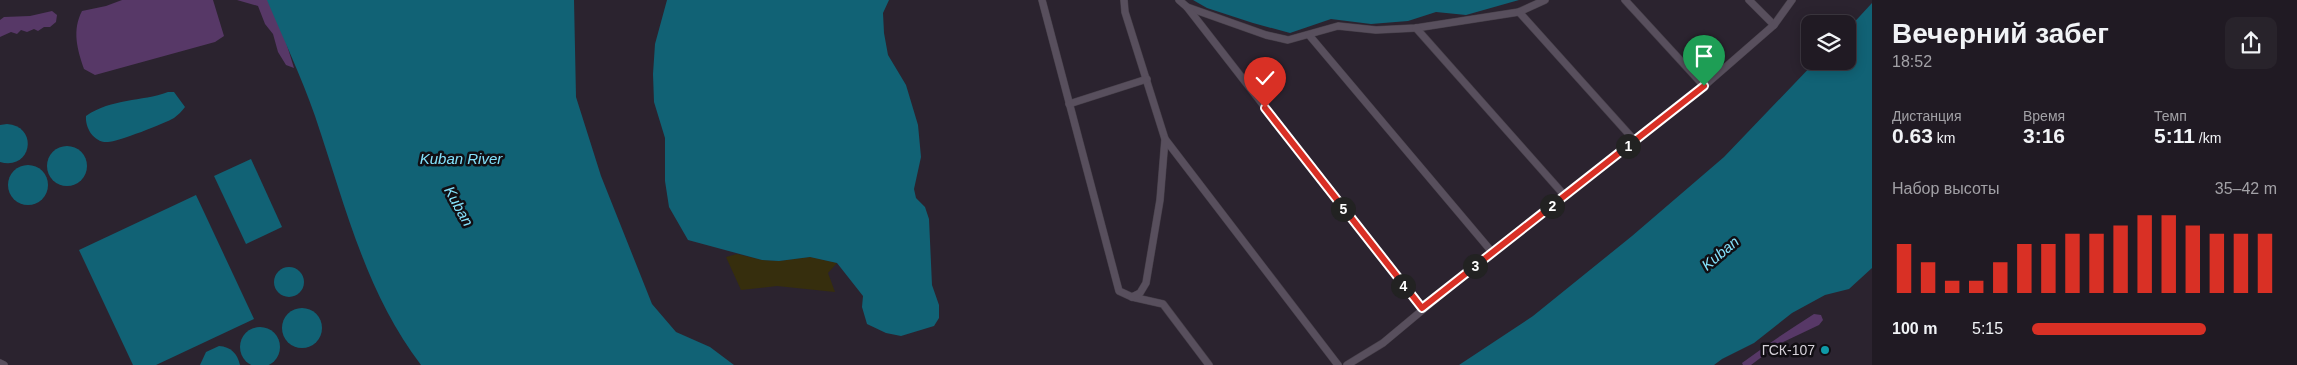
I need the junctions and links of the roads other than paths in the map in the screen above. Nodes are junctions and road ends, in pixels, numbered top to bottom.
1 (1042, 0) edge
2 (1124, 0) edge
3 (1179, 0) edge
4 (1545, 0) edge
5 (1625, 0) edge
6 (1749, 0) edge
7 (1792, 0) edge
8 (1187, 7) junction
9 (1519, 12) junction
10 (1774, 25) junction
11 (1416, 28) junction
12 (1309, 35) junction
13 (1148, 79) junction
14 (1704, 86) junction
15 (1069, 104) junction
16 (1165, 139) junction
17 (1635, 141) junction
18 (1565, 196) junction
19 (1492, 252) junction
20 (1132, 298) junction
21 (1422, 308) junction
22 (0, 363) edge
23 (4, 365) edge
24 (1210, 365) edge
25 (1338, 365) edge
26 (1347, 365) edge

1 - 15 street
2 - 13 street
3 - 8 street
4 - 9 street
5 - 14 street
6 - 10 street
7 - 10 street
8 - 12 street
8 - 21 street
9 - 11 street
9 - 17 street
10 - 14 street
11 - 12 street
11 - 18 street
12 - 19 street
13 - 15 street
13 - 16 street
14 - 17 street
15 - 20 street
16 - 20 street
16 - 25 street
17 - 18 street
18 - 19 street
19 - 21 street
20 - 24 street
21 - 26 street
22 - 23 street

